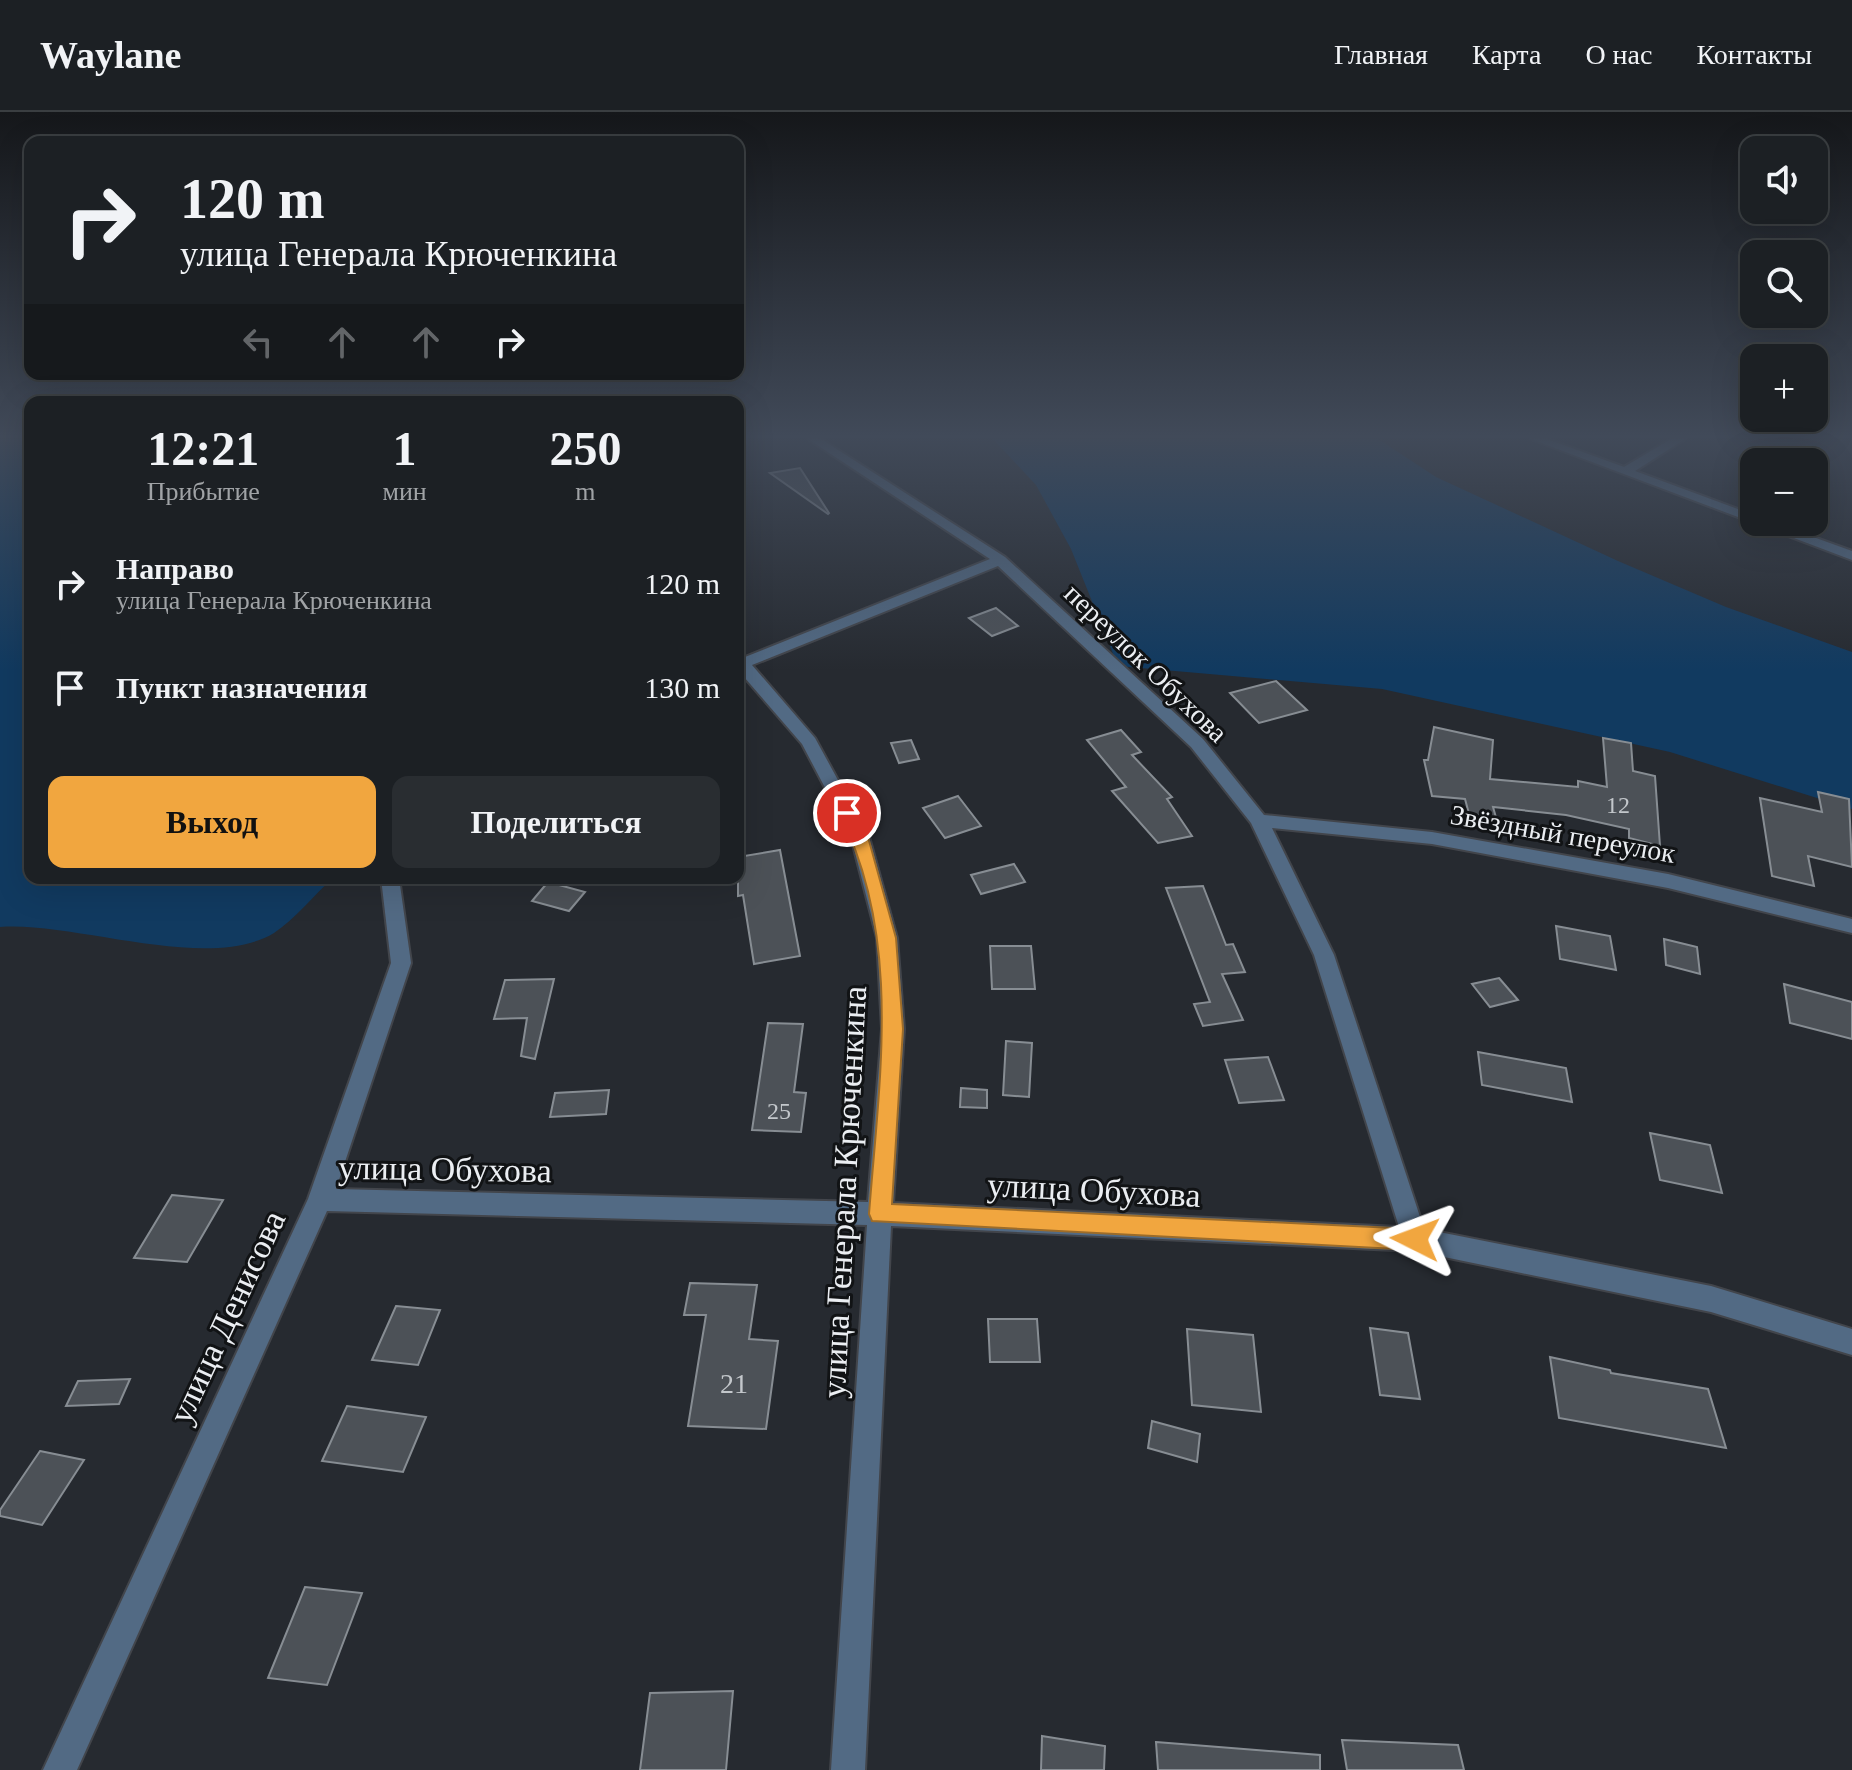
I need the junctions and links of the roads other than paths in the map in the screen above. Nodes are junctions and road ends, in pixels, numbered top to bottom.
1 (933, 516) edge
2 (1798, 536) edge
3 (1852, 556) edge
4 (1000, 560) junction
5 (744, 660) edge
6 (744, 667) edge
7 (1259, 821) junction
8 (391, 884) edge
9 (1852, 926) edge
10 (320, 1200) junction
11 (880, 1214) junction
12 (1415, 1239) junction
13 (1852, 1342) edge
14 (60, 1770) edge
15 (848, 1770) edge

1 - 4 street, переулок Обухова
2 - 3 street
4 - 5 street
4 - 7 street, переулок Обухова
6 - 11 street, улица Генерала Крюченкина
7 - 9 street, Звёздный переулок
7 - 12 street, переулок Обухова
8 - 10 street, улица Денисова
10 - 11 street, улица Обухова
10 - 14 street, улица Денисова
11 - 12 street, улица Обухова
11 - 15 street, улица Генерала Крюченкина
12 - 13 street, улица Обухова

